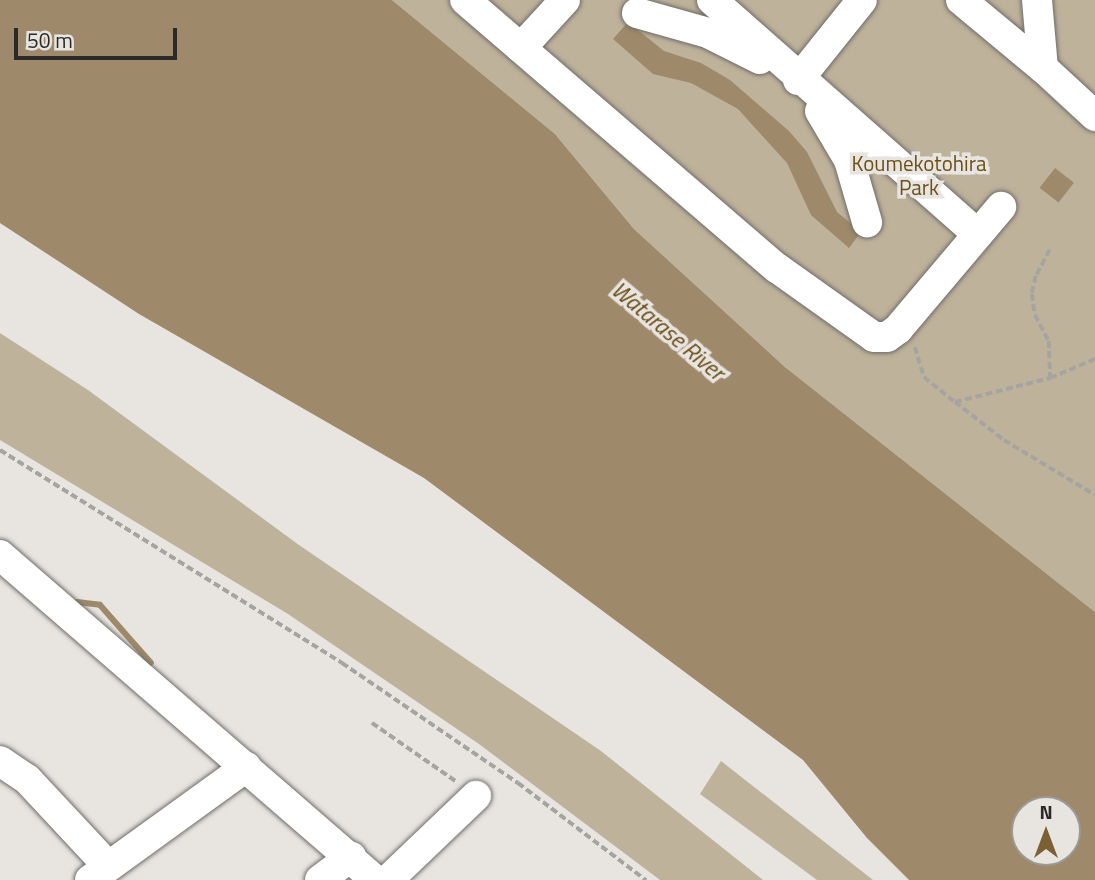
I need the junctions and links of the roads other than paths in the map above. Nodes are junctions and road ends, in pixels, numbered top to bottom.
1 (465, 0) edge
2 (565, 0) edge
3 (712, 0) edge
4 (862, 0) edge
5 (961, 0) edge
6 (1037, 0) edge
7 (637, 13) dead end
8 (521, 48) junction
9 (1043, 68) junction
10 (798, 80) junction
11 (1095, 116) edge
12 (1001, 207) dead end
13 (867, 222) dead end
14 (977, 234) junction
15 (0, 555) edge
16 (0, 761) edge
17 (246, 767) junction
18 (484, 786) road end
19 (351, 857) junction
20 (99, 873) edge
21 (320, 880) edge
22 (375, 880) edge
23 (388, 880) edge

1 - 8 street
2 - 8 street
3 - 10 street
4 - 10 street
5 - 9 street
6 - 9 street
7 - 10 street
8 - 14 street
9 - 11 street
10 - 13 street
10 - 14 street
12 - 14 street
15 - 17 street
16 - 20 street
17 - 19 street
17 - 20 street
18 - 23 street
19 - 21 street
19 - 22 street

